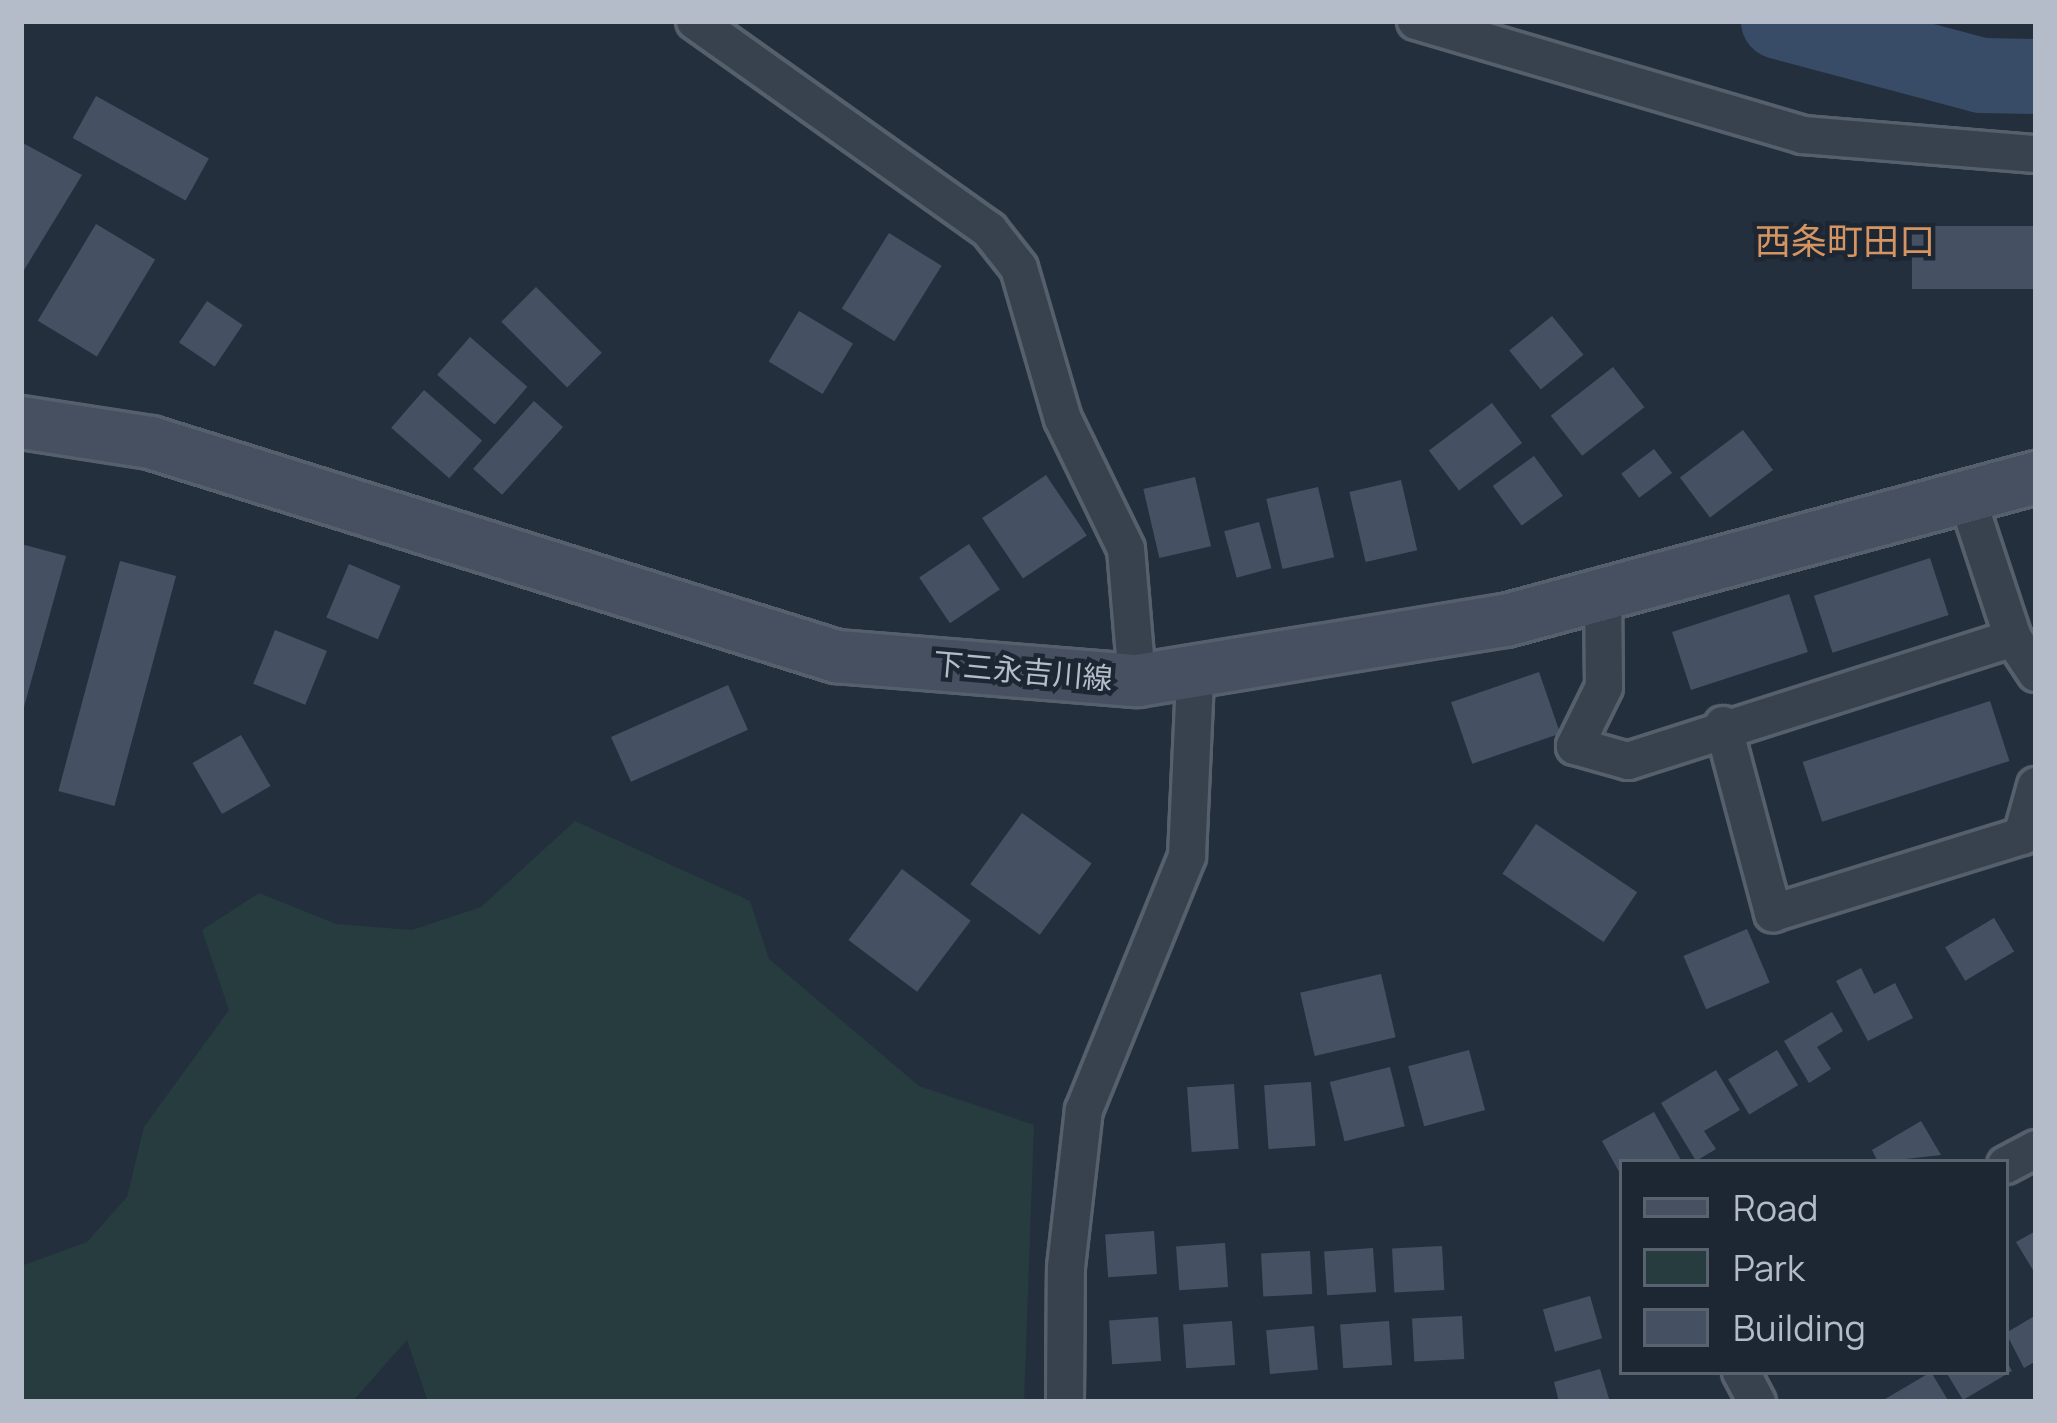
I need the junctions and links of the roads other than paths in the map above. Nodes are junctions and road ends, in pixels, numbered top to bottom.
1 (695, 21) edge
2 (1416, 21) edge
3 (2036, 154) edge
4 (21, 422) edge
5 (2036, 477) edge
6 (1966, 495) junction
7 (1603, 593) junction
8 (2013, 638) junction
9 (2036, 673) edge
10 (1195, 677) junction
11 (1137, 680) junction
12 (1723, 725) junction
13 (2036, 786) edge
14 (2036, 1149) edge
15 (2009, 1163) edge
16 (1743, 1375) edge
17 (1065, 1402) edge
18 (1757, 1402) edge

1 - 11 street
2 - 3 street
4 - 11 main road, 下三永吉川線
5 - 6 main road, 下三永吉川線
6 - 7 main road, 下三永吉川線
6 - 8 street
7 - 10 main road, 下三永吉川線
7 - 12 street
8 - 9 street
8 - 12 street
10 - 11 main road, 下三永吉川線
10 - 17 street
12 - 13 street
14 - 15 street
16 - 18 street

